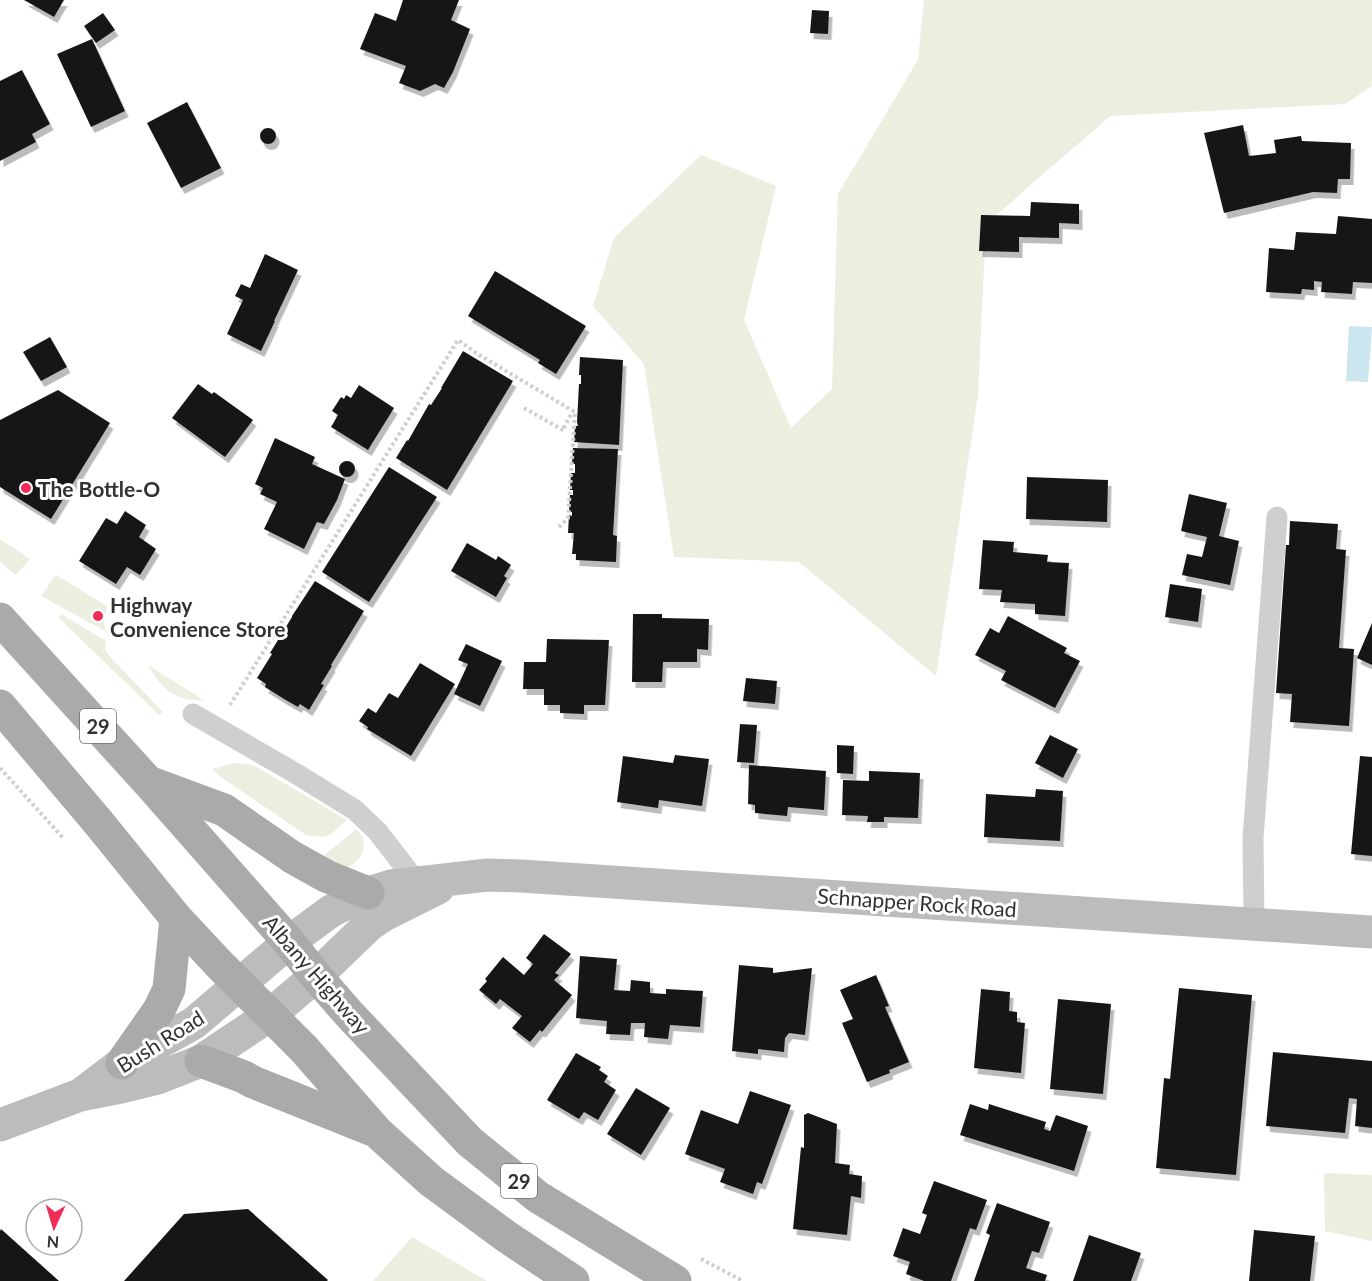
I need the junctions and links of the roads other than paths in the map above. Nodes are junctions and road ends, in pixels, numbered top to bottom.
1 (1277, 518) dead end
2 (0, 619) edge
3 (193, 714) dead end
4 (5, 719) edge
5 (149, 783) junction
6 (421, 889) junction
7 (368, 893) junction
8 (176, 918) junction
9 (1254, 924) junction
10 (1372, 932) edge
11 (289, 942) junction
12 (316, 976) junction
13 (240, 985) junction
14 (270, 1015) junction
15 (201, 1061) junction
16 (122, 1063) junction
17 (80, 1095) junction
18 (0, 1125) edge
19 (377, 1132) junction
20 (573, 1281) edge
21 (675, 1281) edge

1 - 9 lane
2 - 5 main road, Albany Highway / 29
3 - 6 lane
4 - 8 main road, 29
5 - 7 main road
5 - 11 main road, Albany Highway / 29
6 - 7 street, Schnapper Rock Road
6 - 9 street, Schnapper Rock Road
6 - 12 street, Schnapper Rock Road
7 - 11 street, Schnapper Rock Road
8 - 13 main road, 29
8 - 16 main road
9 - 10 street, Schnapper Rock Road
11 - 12 main road, Albany Highway / 29
11 - 13 street, Bush Road
12 - 14 street, Bush Road
12 - 21 main road, Albany Highway / 29
13 - 14 main road, 29
13 - 16 street, Bush Road
14 - 15 street, Bush Road
14 - 19 main road, 29
15 - 17 street, Bush Road
15 - 19 main road
16 - 17 street, Bush Road
17 - 18 street, Bush Road
19 - 20 main road, 29

